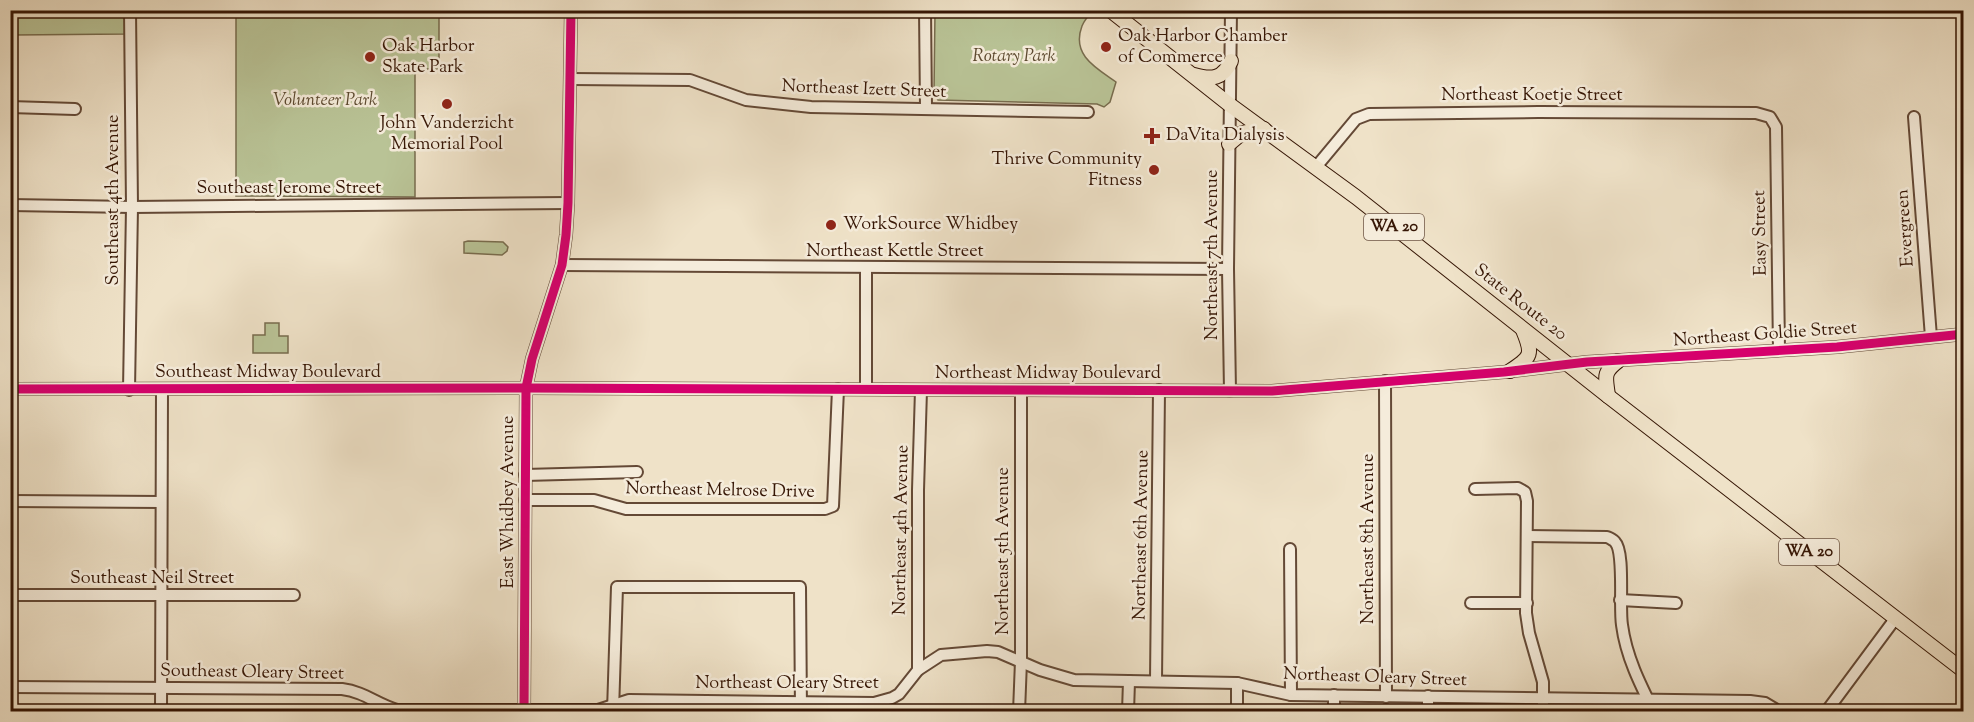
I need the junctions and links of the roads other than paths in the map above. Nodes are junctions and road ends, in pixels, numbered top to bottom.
1 (130, 10) edge
2 (571, 10) edge
3 (925, 10) edge
4 (1110, 10) edge
5 (1231, 10) edge
6 (1231, 61) junction
7 (1191, 74) junction
8 (571, 79) junction
9 (1230, 105) junction
10 (10, 107) edge
11 (926, 108) junction
12 (75, 109) dead end
13 (1088, 112) dead end
14 (1770, 117) joint
15 (1914, 117) dead end
16 (1264, 129) junction
17 (1230, 144) junction
18 (1316, 167) junction
19 (568, 203) junction
20 (10, 205) edge
21 (132, 207) junction
22 (562, 266) junction
23 (866, 268) junction
24 (1228, 269) junction
25 (1523, 328) junction
26 (1964, 334) edge
27 (1931, 337) junction
28 (1779, 350) junction
29 (1618, 361) junction
30 (1569, 364) junction
31 (1510, 371) junction
32 (1385, 381) junction
33 (526, 388) junction
34 (10, 389) edge
35 (838, 389) junction
36 (866, 389) junction
37 (129, 390) junction
38 (162, 390) junction
39 (921, 390) junction
40 (1021, 390) junction
41 (1159, 390) junction
42 (1230, 391) junction
43 (1608, 396) junction
44 (637, 472) dead end
45 (525, 475) junction
46 (1475, 489) dead end
47 (525, 500) junction
48 (10, 501) edge
49 (161, 502) junction
50 (1527, 536) junction
51 (1290, 549) dead end
52 (10, 595) edge
53 (161, 595) junction
54 (294, 595) dead end
55 (1620, 600) junction
56 (1471, 603) dead end
57 (1527, 603) junction
58 (1676, 603) dead end
59 (1895, 619) junction
60 (1021, 661) junction
61 (918, 670) junction
62 (1964, 671) edge
63 (1129, 681) junction
64 (1156, 681) junction
65 (1237, 682) junction
66 (10, 687) edge
67 (161, 688) junction
68 (1291, 695) junction
69 (1334, 695) junction
70 (1428, 696) junction
71 (1386, 697) junction
72 (892, 698) junction
73 (1543, 698) junction
74 (1649, 700) junction
75 (708, 706) edge
76 (801, 707) edge
77 (613, 708) edge
78 (161, 711) edge
79 (524, 711) edge
80 (892, 711) edge
81 (1018, 711) edge
82 (1128, 711) edge
83 (1237, 711) edge
84 (1334, 711) edge
85 (1428, 711) edge
86 (1543, 711) edge
87 (1654, 711) edge
88 (1780, 711) edge
89 (1826, 711) edge

1 - 21 street, Southeast 4th Avenue
2 - 8 street, East Whidbey Avenue
3 - 11 street
4 - 7 main road, State Route 20 / WA 20
5 - 6 street, Northeast 7th Avenue
6 - 7 main road
6 - 9 street, Northeast 7th Avenue
7 - 9 main road, State Route 20 / WA 20
8 - 11 street, Northeast Izett Street
8 - 19 street, East Whidbey Avenue
9 - 16 main road, State Route 20 / WA 20
9 - 17 street, Northeast 7th Avenue
10 - 12 street
11 - 13 street, Northeast Izett Street
14 - 18 street, Northeast Koetje Street
14 - 28 street, Easy Street
15 - 27 street, Evergreen
16 - 17 main road
16 - 18 main road, State Route 20 / WA 20
17 - 24 street, Northeast 7th Avenue
18 - 25 main road, State Route 20 / WA 20
19 - 21 street, Southeast Jerome Street
19 - 22 street, East Whidbey Avenue
20 - 21 street, Southeast Jerome Street
21 - 37 street, Southeast 4th Avenue
22 - 23 street, Northeast Kettle Street
22 - 33 street, East Whidbey Avenue
23 - 24 street, Northeast Kettle Street
23 - 36 street
24 - 42 street, Northeast 7th Avenue
25 - 30 main road, State Route 20 / WA 20
25 - 31 main road
26 - 27 street, Northeast Goldie Street
27 - 28 street, Northeast Goldie Street
28 - 29 street, Northeast Goldie Street
29 - 30 street, Northeast Goldie Street
29 - 43 main road
30 - 31 street, Northeast Midway Boulevard
30 - 43 main road, State Route 20 / WA 20
31 - 32 street, Northeast Midway Boulevard
32 - 42 street, Northeast Midway Boulevard
32 - 71 street, Northeast 8th Avenue
33 - 35 street, Northeast Midway Boulevard
33 - 38 street, Southeast Midway Boulevard
33 - 45 street, East Whidbey Avenue
34 - 37 street, Southeast Midway Boulevard
35 - 36 street, Northeast Midway Boulevard
35 - 47 street, Northeast Melrose Drive
36 - 39 street, Northeast Midway Boulevard
37 - 38 street, Southeast Midway Boulevard
38 - 49 street
39 - 40 street, Northeast Midway Boulevard
39 - 61 street, Northeast 4th Avenue
40 - 41 street, Northeast Midway Boulevard
40 - 60 street, Northeast 5th Avenue
41 - 42 street, Northeast Midway Boulevard
41 - 64 street, Northeast 6th Avenue
43 - 59 main road, State Route 20 / WA 20
44 - 45 street
45 - 47 street, East Whidbey Avenue
46 - 50 street
47 - 79 street, East Whidbey Avenue
48 - 49 street
49 - 53 street
50 - 55 street
50 - 57 street
51 - 68 street
52 - 53 street, Southeast Neil Street
53 - 54 street, Southeast Neil Street
53 - 67 street
55 - 58 street
55 - 74 street
56 - 57 street
57 - 73 street
59 - 62 main road, State Route 20 / WA 20
59 - 89 street
60 - 61 street, Northeast Oleary Street
60 - 63 street, Northeast Oleary Street
60 - 81 street, Northeast 5th Avenue
61 - 72 street, Northeast Oleary Street
63 - 64 street, Northeast Oleary Street
63 - 82 street
64 - 65 street, Northeast Oleary Street
65 - 68 street, Northeast Oleary Street
65 - 83 street
66 - 67 street, Southeast Oleary Street
67 - 78 street
67 - 79 street, Southeast Oleary Street
68 - 69 street, Northeast Oleary Street
69 - 71 street, Northeast Oleary Street
69 - 84 street
70 - 71 street, Northeast Oleary Street
70 - 73 street, Northeast Oleary Street
70 - 85 street
72 - 76 street, Northeast Oleary Street
72 - 80 street
73 - 74 street, Northeast Oleary Street
73 - 86 street
74 - 87 street
74 - 88 street, Northeast Oleary Street
75 - 76 street, Northeast Oleary Street
75 - 77 street, Northeast Oleary Street
76 - 77 street
77 - 79 street, Northeast Oleary Street

